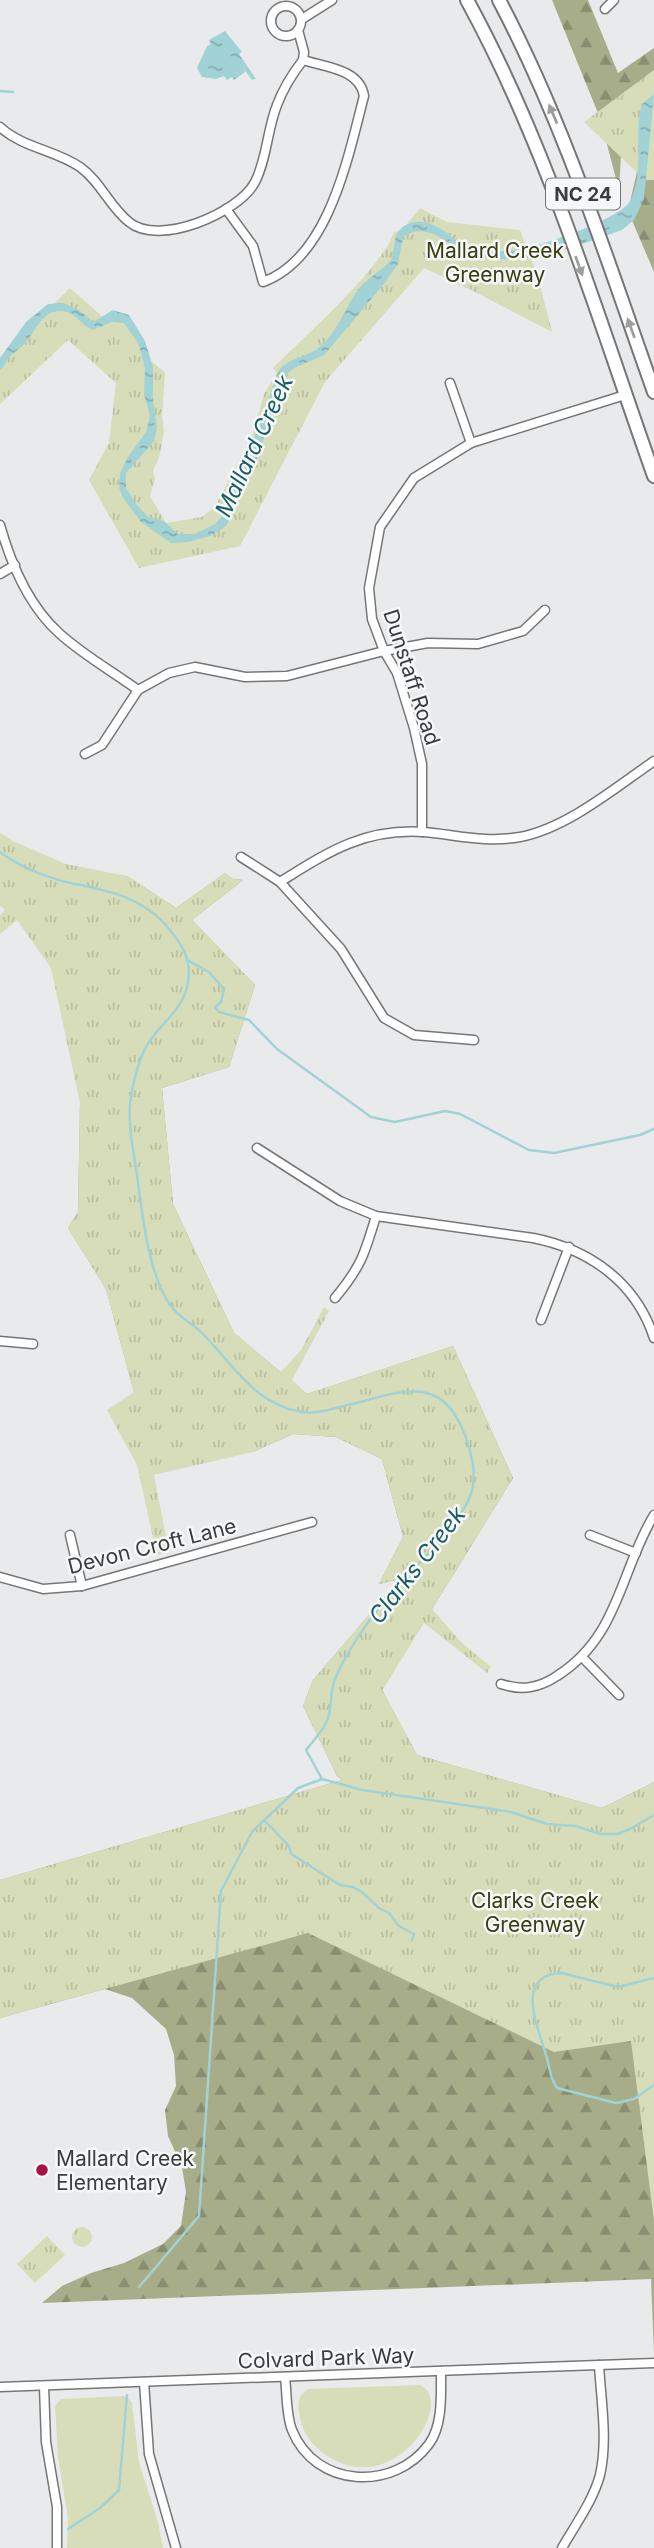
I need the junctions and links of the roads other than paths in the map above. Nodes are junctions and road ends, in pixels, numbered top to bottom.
1 (299, 0) edge
2 (332, 0) edge
3 (467, 0) edge
4 (499, 0) edge
5 (614, 0) edge
6 (278, 3) edge
7 (291, 6) junction
8 (605, 9) dead end
9 (302, 19) junction
10 (298, 30) junction
11 (303, 60) junction
12 (0, 127) edge
13 (226, 209) junction
14 (450, 383) dead end
15 (654, 392) edge
16 (625, 395) junction
17 (471, 443) junction
18 (654, 476) edge
19 (0, 526) edge
20 (15, 565) junction
21 (0, 573) edge
22 (545, 610) dead end
23 (384, 651) junction
24 (138, 690) junction
25 (85, 754) dead end
26 (654, 761) edge
27 (422, 832) junction
28 (241, 857) dead end
29 (280, 882) junction
30 (474, 1040) dead end
31 (257, 1148) dead end
32 (376, 1216) junction
33 (569, 1247) junction
34 (335, 1298) dead end
35 (650, 1314) edge
36 (541, 1320) dead end
37 (654, 1338) edge
38 (0, 1341) edge
39 (33, 1344) dead end
40 (654, 1515) edge
41 (312, 1522) dead end
42 (70, 1535) dead end
43 (590, 1535) dead end
44 (636, 1553) junction
45 (0, 1577) edge
46 (82, 1586) junction
47 (582, 1657) junction
48 (500, 1684) dead end
49 (619, 1695) dead end
50 (654, 2362) edge
51 (599, 2365) junction
52 (441, 2371) junction
53 (285, 2377) junction
54 (144, 2382) junction
55 (44, 2386) junction
56 (0, 2387) edge
57 (57, 2548) edge
58 (176, 2548) edge
59 (562, 2548) edge

1 - 7 street
2 - 9 street
3 -> 16 main road, NC 24
15 -> 4 main road, NC 24
5 - 8 street
6 - 7 street
6 - 10 street
7 - 9 street
9 - 10 street
10 - 11 street
11 - 13 street
11 - 13 street
12 - 13 street
14 - 17 street
16 - 17 street, Dunstaff Road
16 - 18 main road, NC 24
17 - 23 street, Dunstaff Road
19 - 20 street
20 - 21 street
20 - 24 street
22 - 23 street
23 - 24 street
23 - 27 street, Dunstaff Road
24 - 25 street
26 - 27 street
27 - 29 street
28 - 29 street
29 - 30 street
31 - 32 street
32 - 33 street
32 - 34 street
33 - 35 street
33 - 36 street
35 - 37 street
38 - 39 street
40 - 44 street
41 - 46 street, Devon Croft Lane
42 - 46 street
43 - 44 street
44 - 47 street
45 - 46 street, Devon Croft Lane
47 - 48 street
47 - 49 street
50 - 51 street, Colvard Park Way
51 - 52 street, Colvard Park Way
51 - 59 street
52 - 53 street, Colvard Park Way
52 - 53 street
53 - 54 street, Colvard Park Way
54 - 55 street, Colvard Park Way
54 - 58 street
55 - 56 street, Colvard Park Way
55 - 57 street

